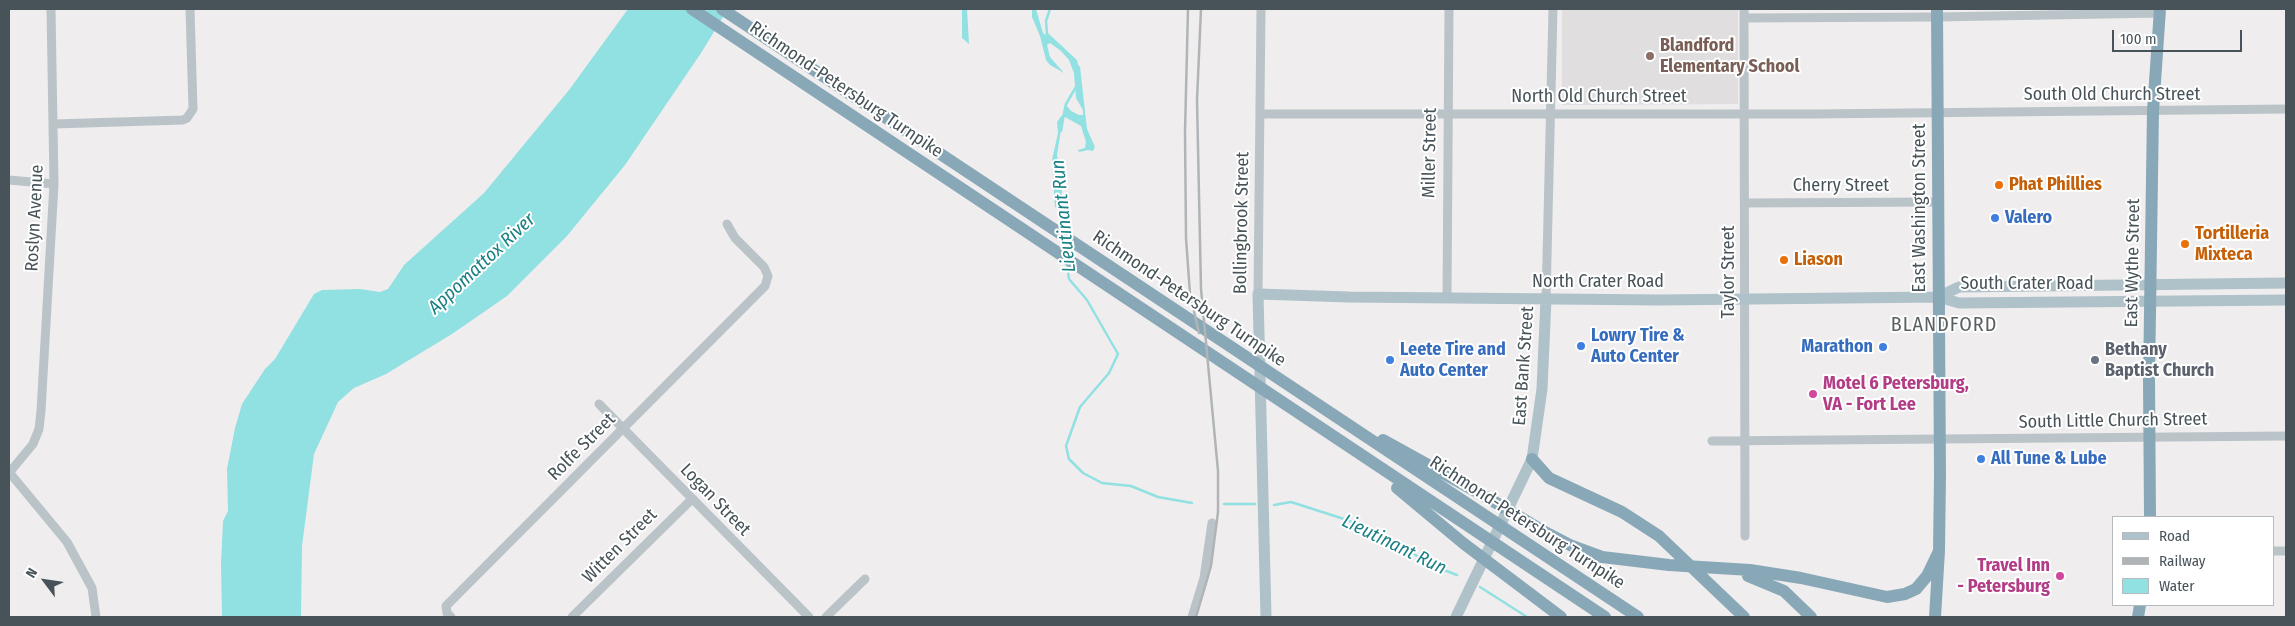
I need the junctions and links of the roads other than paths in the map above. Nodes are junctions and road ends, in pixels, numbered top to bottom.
1 (51, 9) edge
2 (190, 9) edge
3 (692, 9) edge
4 (722, 9) edge
5 (1261, 9) edge
6 (1448, 9) edge
7 (1553, 9) edge
8 (2160, 11) edge
9 (1744, 13) edge
10 (1937, 13) edge
11 (2286, 109) edge
12 (2153, 111) junction
13 (1447, 113) junction
14 (1551, 113) junction
15 (1744, 113) junction
16 (1937, 113) junction
17 (1260, 114) junction
18 (54, 124) junction
19 (9, 180) edge
20 (54, 184) junction
21 (1938, 202) junction
22 (1745, 203) junction
23 (727, 224) dead end
24 (2286, 283) edge
25 (2150, 284) junction
26 (1258, 294) junction
27 (1938, 296) junction
28 (1447, 298) junction
29 (1745, 298) junction
30 (1546, 299) junction
31 (2286, 300) edge
32 (2150, 301) junction
33 (1312, 401) junction
34 (599, 404) dead end
35 (623, 429) junction
36 (2286, 436) edge
37 (2149, 437) junction
38 (1940, 439) junction
39 (1746, 440) junction
40 (1712, 441) dead end
41 (1350, 448) junction
42 (1532, 459) junction
43 (9, 472) edge
44 (692, 499) junction
45 (2150, 516) edge
46 (1212, 523) dead end
47 (1746, 536) dead end
48 (1939, 551) junction
49 (1716, 569) junction
50 (865, 579) dead end
51 (96, 617) edge
52 (451, 617) edge
53 (572, 617) edge
54 (809, 617) edge
55 (826, 617) edge
56 (1192, 617) edge
57 (1266, 617) edge
58 (1456, 617) edge
59 (1561, 617) edge
60 (1605, 617) edge
61 (1638, 617) edge
62 (1744, 617) edge
63 (1811, 617) edge
64 (1935, 617) edge

1 - 18 street, Roslyn Avenue
2 - 18 street
3 - 41 highway, Richmond-Petersburg Turnpike
4 - 33 highway, Richmond-Petersburg Turnpike
5 - 17 street, Bollingbrook Street
6 - 13 street, Miller Street
7 - 14 street, East Bank Street
8 - 10 street
8 - 12 highway, East Wythe Street
9 - 10 street
9 - 15 street, Taylor Street
10 - 16 highway, East Washington Street
11 - 12 street, South Old Church Street
12 - 16 street, South Old Church Street
12 - 25 highway, East Wythe Street
13 - 14 street, North Old Church Street
13 - 17 street, North Old Church Street
13 - 28 street, Miller Street
14 - 15 street, North Old Church Street
14 - 30 street, East Bank Street
15 - 16 street, North Old Church Street
15 - 22 street, Taylor Street
16 - 21 highway, East Washington Street
17 - 26 street, Bollingbrook Street
18 - 20 street, Roslyn Avenue
19 - 20 street
20 - 43 street, Roslyn Avenue
21 - 22 street, Cherry Street
21 - 27 highway, East Washington Street
22 - 29 street, Taylor Street
23 - 35 street, Rolfe Street
24 - 25 main road, South Crater Road
25 - 27 main road, South Crater Road
25 - 32 highway, East Wythe Street
26 - 28 main road, North Crater Road
26 - 57 main road, Bollingbrook Street
27 - 29 main road, North Crater Road
27 - 32 main road, South Crater Road
27 - 38 highway, East Washington Street
28 - 30 main road, North Crater Road
29 - 30 main road, North Crater Road
29 - 39 street, Taylor Street
30 - 42 main road, East Bank Street
31 - 32 main road, South Crater Road
32 - 37 highway, East Wythe Street
33 - 49 highway
33 - 61 highway, Richmond-Petersburg Turnpike
34 - 35 street, Logan Street
35 - 44 street, Logan Street
35 - 52 street, Rolfe Street
36 - 37 street, South Little Church Street
37 - 38 street, South Little Church Street
37 - 45 highway, East Wythe Street
38 - 39 street, South Little Church Street
38 - 48 highway, East Washington Street
39 - 40 street, South Little Church Street
39 - 47 street, Taylor Street
41 - 59 highway
41 - 60 highway, Richmond-Petersburg Turnpike
42 - 58 main road, East Bank Street
42 - 62 highway
43 - 51 street
44 - 53 street, Witten Street
44 - 54 street, Logan Street
46 - 56 street
48 - 49 highway
48 - 64 highway, East Washington Street
49 - 63 highway
50 - 55 street

